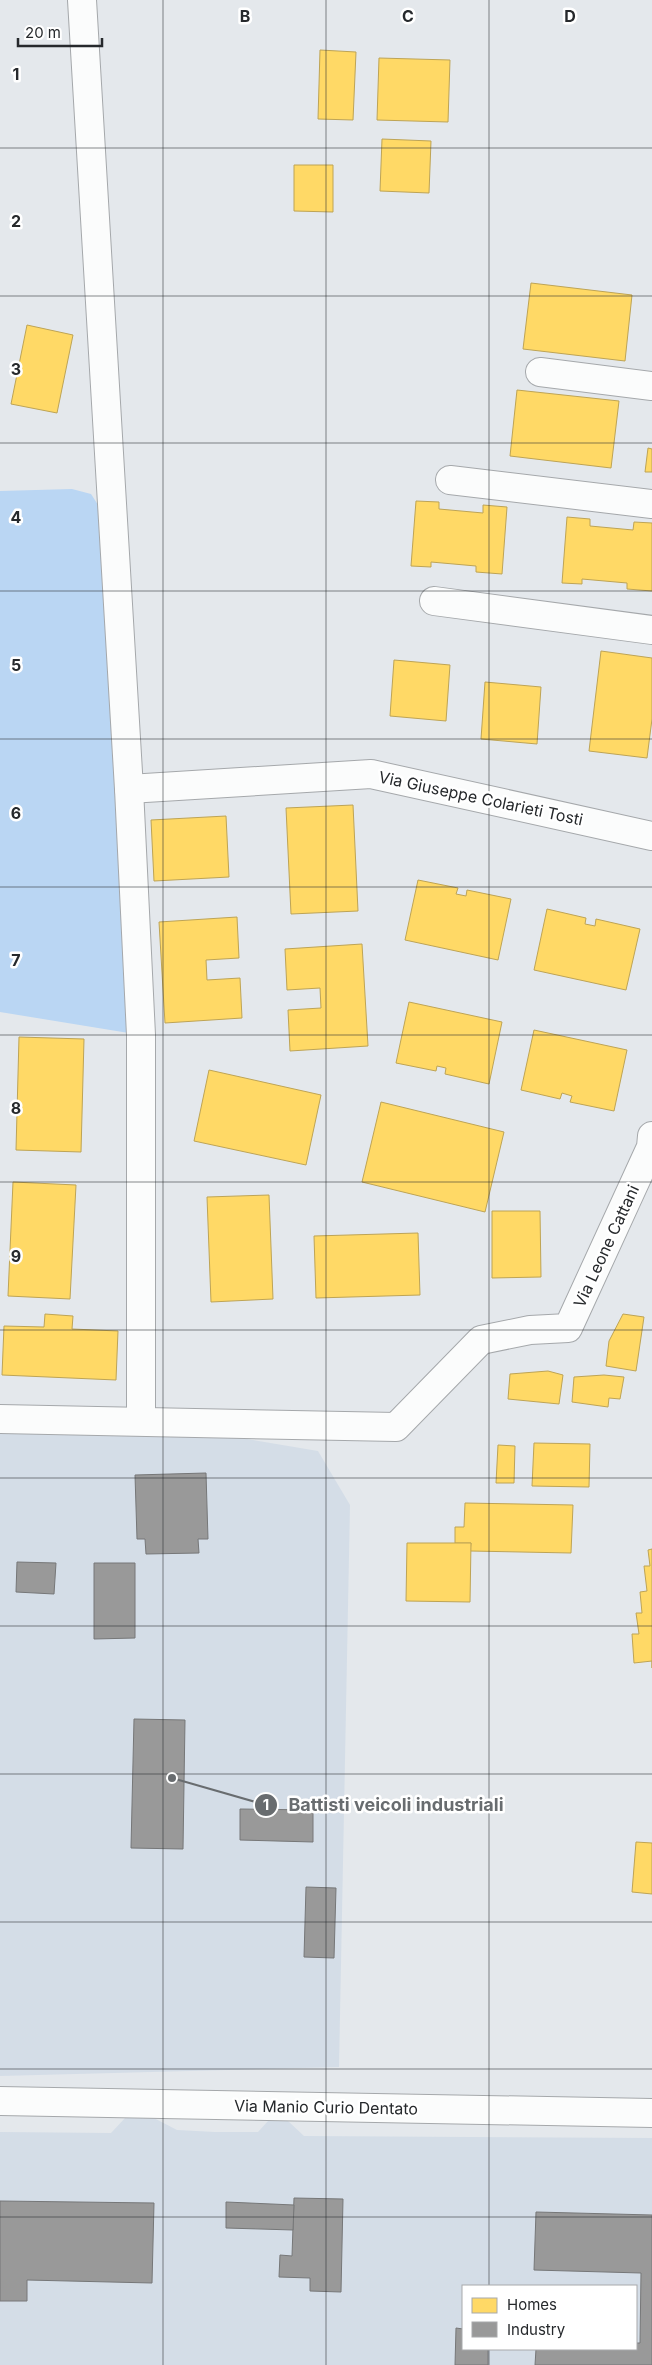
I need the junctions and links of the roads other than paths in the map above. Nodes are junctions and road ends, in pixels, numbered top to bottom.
1 (82, 0) edge
2 (540, 372) dead end
3 (652, 386) edge
4 (450, 480) dead end
5 (652, 504) edge
6 (434, 602) dead end
7 (652, 630) edge
8 (129, 789) junction
9 (652, 836) edge
10 (652, 1136) edge
11 (0, 1418) edge
12 (142, 1421) junction
13 (0, 2101) edge
14 (652, 2113) edge

1 - 8 street
2 - 3 street
4 - 5 street
6 - 7 street
8 - 9 street, Via Giuseppe Colarieti Tosti
8 - 12 street
10 - 12 street, Via Leone Cattani
11 - 12 street
13 - 14 street, Via Manio Curio Dentato

